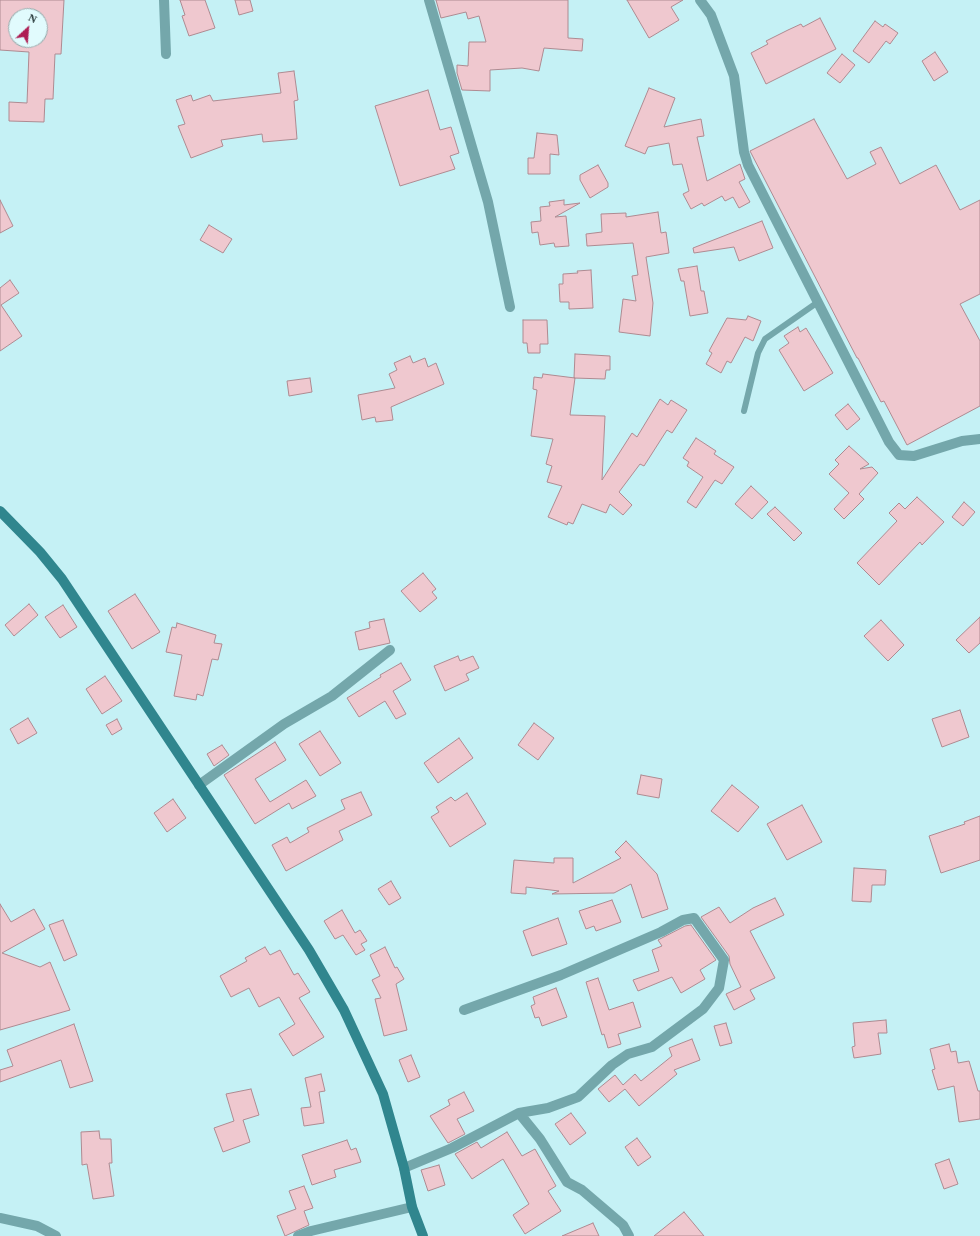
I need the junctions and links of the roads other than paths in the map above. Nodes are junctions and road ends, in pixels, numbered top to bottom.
1 (164, 0) edge
2 (429, 0) edge
3 (700, 0) edge
4 (166, 54) dead end
5 (818, 302) junction
6 (510, 307) dead end
7 (744, 411) dead end
8 (980, 439) edge
9 (0, 510) edge
10 (390, 650) dead end
11 (199, 785) junction
12 (464, 1010) dead end
13 (519, 1113) junction
14 (404, 1168) junction
15 (412, 1207) junction
16 (0, 1218) edge
17 (56, 1236) edge
18 (298, 1236) edge
19 (423, 1236) edge
20 (629, 1236) edge

1 - 4 street
2 - 6 street
3 - 5 street
5 - 7 lane
5 - 8 street
9 - 11 main road
10 - 11 street
11 - 14 main road
12 - 13 street
13 - 14 street
13 - 20 street
14 - 15 main road
15 - 18 street
15 - 19 main road
16 - 17 street

